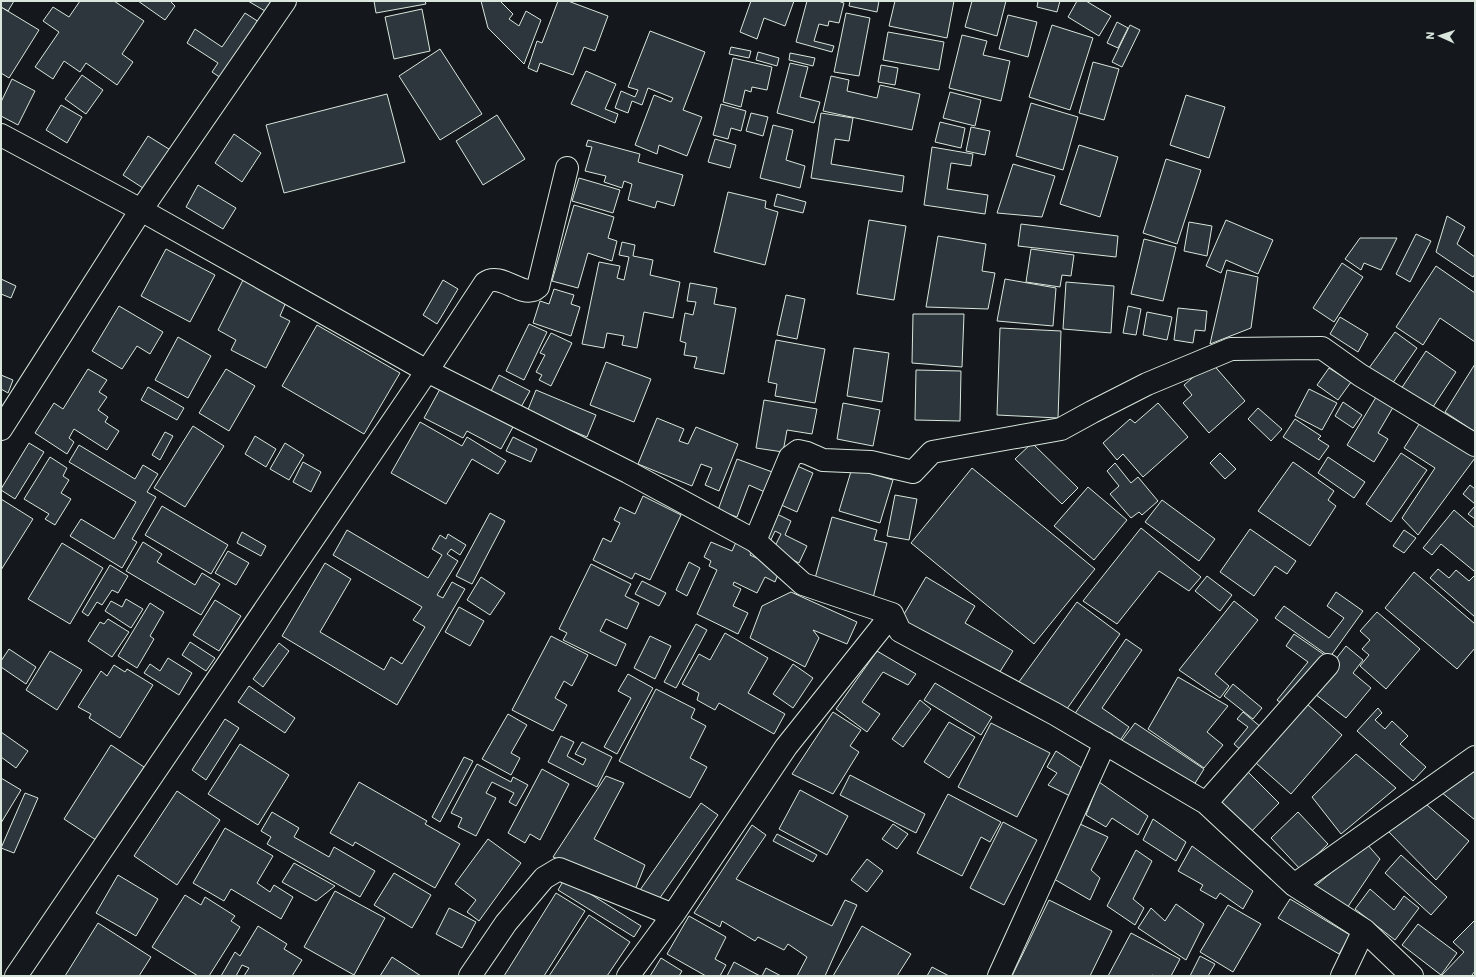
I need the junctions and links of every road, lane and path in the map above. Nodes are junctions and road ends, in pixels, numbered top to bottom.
1 (284, 1) edge
2 (1, 135) edge
3 (567, 168) dead end
4 (141, 210) junction
5 (427, 371) junction
6 (1, 429) edge
7 (1475, 445) edge
8 (755, 541) junction
9 (892, 614) junction
10 (1328, 665) dead end
11 (1105, 743) junction
12 (1475, 757) edge
13 (1206, 803) junction
14 (1294, 885) junction
15 (673, 915) junction
16 (1364, 930) junction
17 (16, 976) edge
18 (470, 976) edge
19 (628, 976) edge
20 (999, 976) edge
21 (1342, 976) edge
22 (1412, 976) edge

1 - 4 street
2 - 4 street
3 - 5 street
4 - 5 street
4 - 6 street
5 - 8 street
5 - 17 street
7 - 8 street
8 - 9 street
9 - 11 street
9 - 15 street
10 - 13 street
11 - 13 street
11 - 20 street
12 - 14 street
13 - 14 street
14 - 16 street
15 - 18 street
15 - 19 street
16 - 21 street
16 - 22 street

